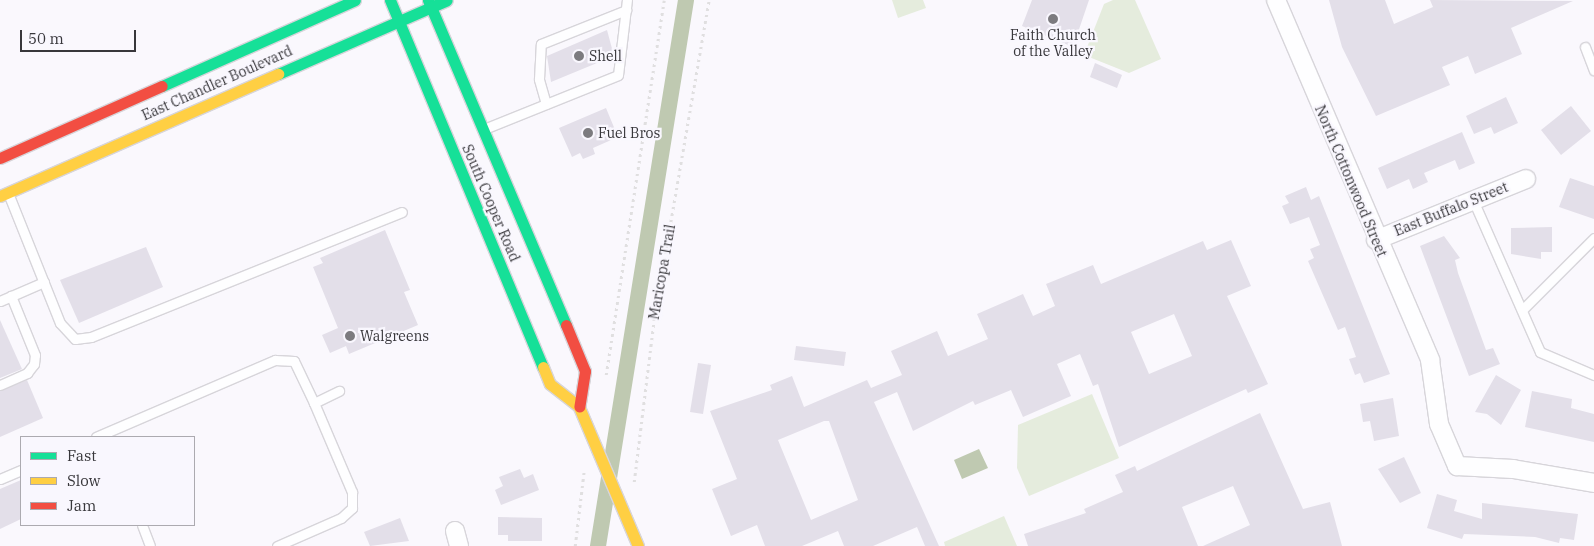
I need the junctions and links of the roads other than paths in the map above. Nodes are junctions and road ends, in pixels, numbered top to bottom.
1 (355, 0) edge
2 (390, 0) edge
3 (447, 0) edge
4 (1276, 0) edge
5 (430, 3) edge
6 (627, 5) edge
7 (399, 21) junction
8 (1585, 47) dead end
9 (1594, 70) edge
10 (546, 104) junction
11 (484, 130) junction
12 (0, 158) edge
13 (1526, 179) dead end
14 (3, 180) dead end
15 (4, 194) edge
16 (1473, 200) junction
17 (402, 212) dead end
18 (1594, 238) edge
19 (1376, 240) junction
20 (44, 282) junction
21 (11, 296) junction
22 (0, 301) edge
23 (1522, 310) junction
24 (1594, 374) edge
25 (0, 385) edge
26 (338, 391) dead end
27 (314, 403) junction
28 (579, 407) junction
29 (102, 436) edge
30 (20, 470) edge
31 (0, 479) edge
32 (1594, 483) edge
33 (142, 526) edge
34 (150, 546) edge
35 (276, 546) edge
36 (638, 546) edge

1 - 12 main road, East Chandler Boulevard
2 - 7 main road, South Cooper Road
3 - 5 main road, East Chandler Boulevard
4 - 19 street, North Cottonwood Street
5 - 7 main road, East Chandler Boulevard
5 - 11 main road, South Cooper Road
6 - 10 lane
6 - 10 lane
7 - 15 main road, East Chandler Boulevard
7 - 28 main road, South Cooper Road
8 - 9 lane
10 - 11 lane
11 - 28 main road, South Cooper Road
13 - 16 street, East Buffalo Street
14 - 15 main road
15 - 20 lane
16 - 19 street, East Buffalo Street
16 - 23 lane
17 - 20 lane
18 - 23 lane
19 - 32 street, North Cottonwood Street
20 - 21 lane
21 - 22 lane
21 - 25 lane
23 - 24 lane
26 - 27 lane
27 - 29 lane
27 - 35 lane
28 - 36 main road, South Cooper Road
30 - 31 lane
33 - 34 lane

